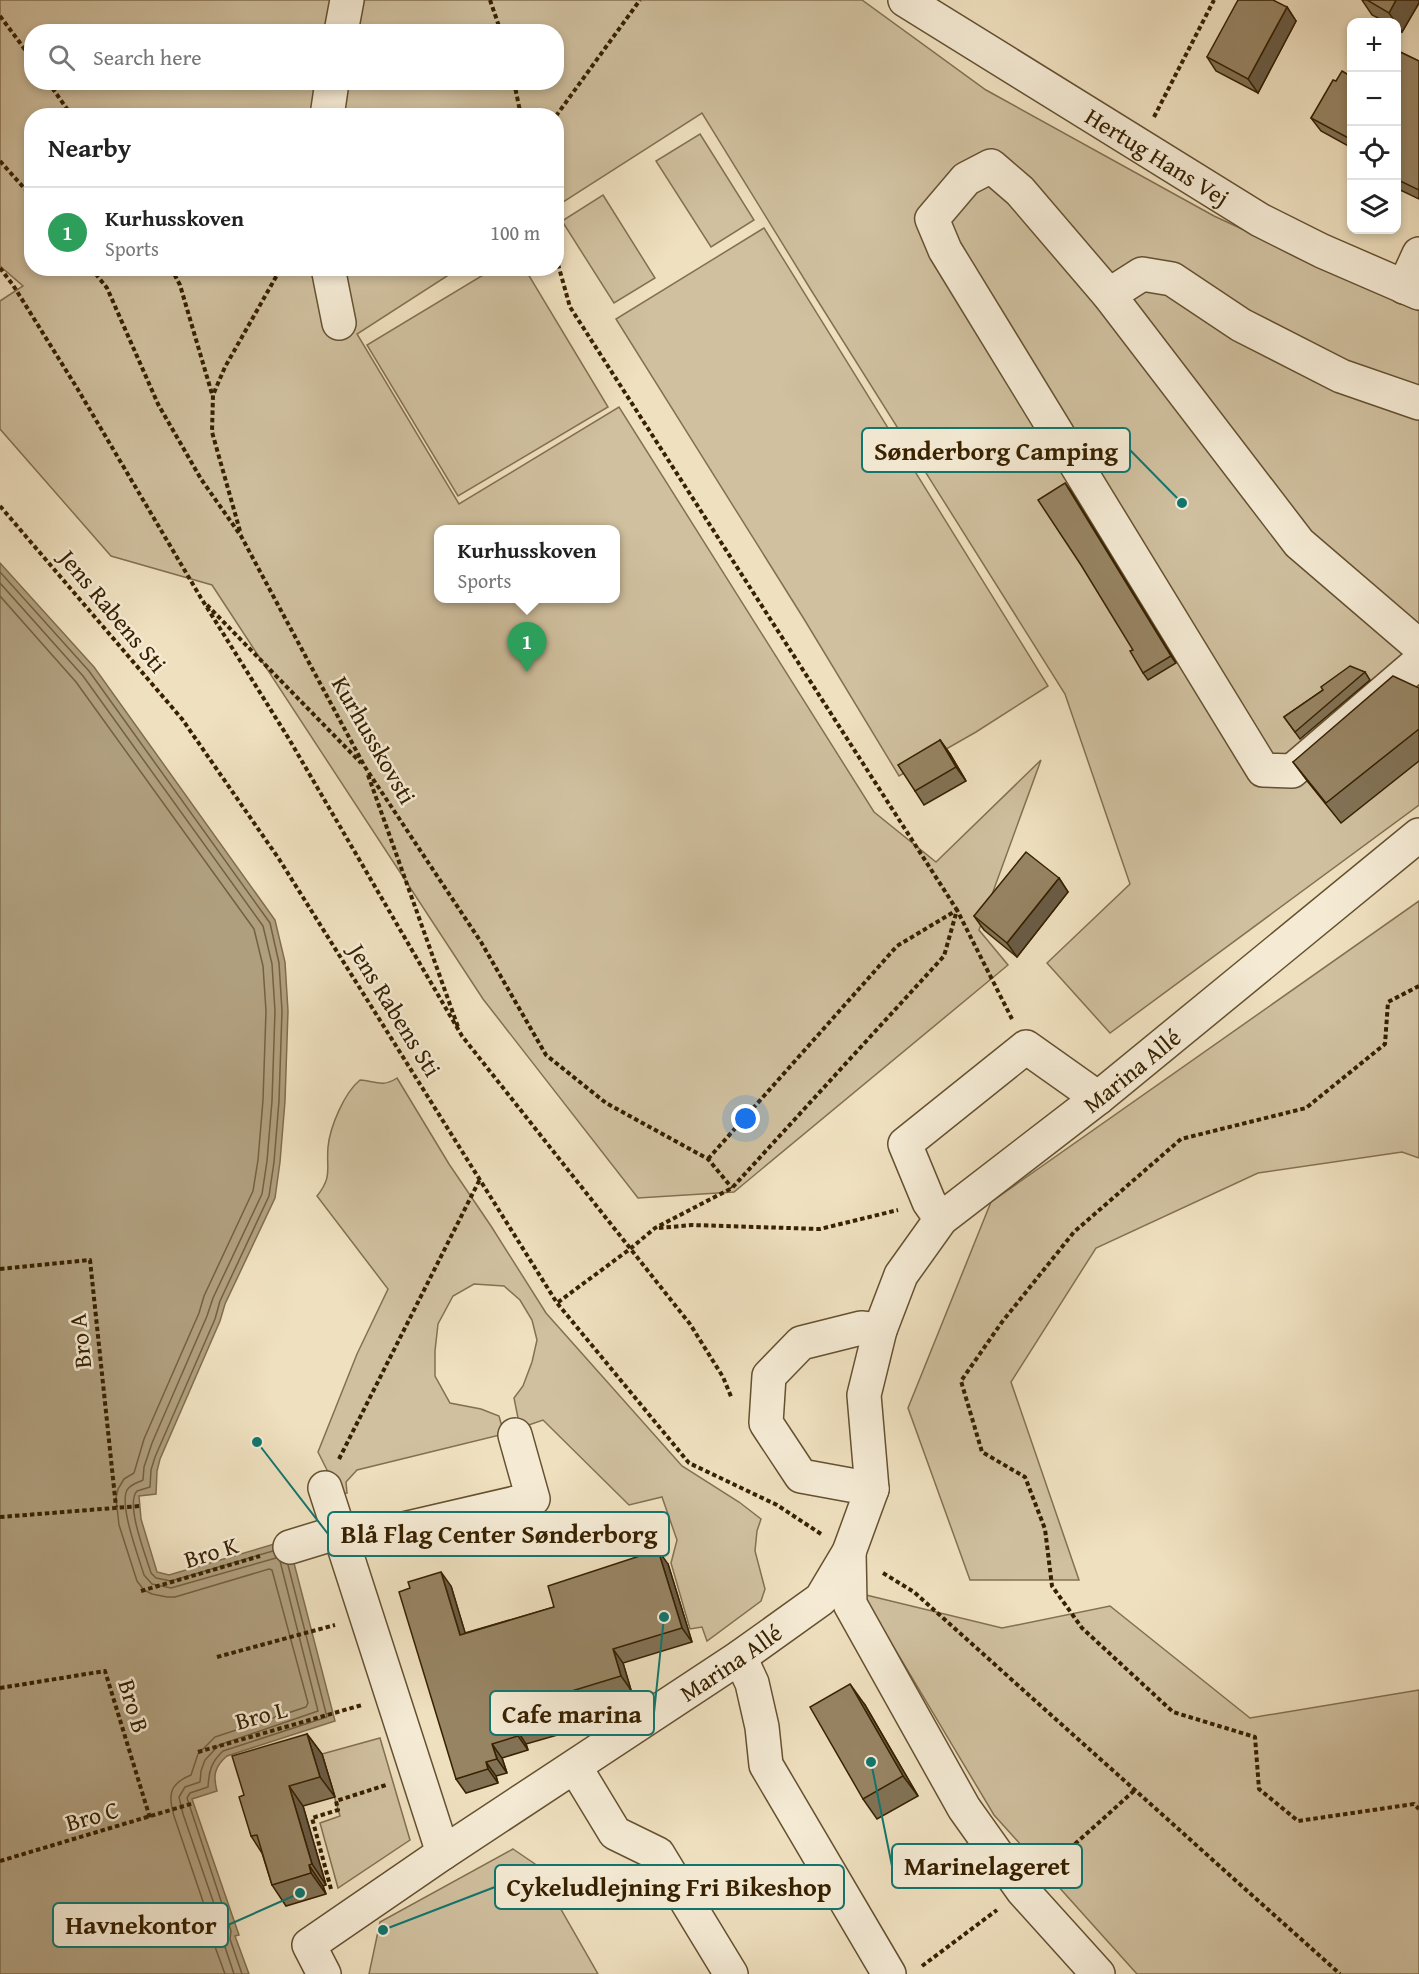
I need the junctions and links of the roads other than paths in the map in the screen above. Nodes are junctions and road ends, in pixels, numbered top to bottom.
1 (347, 0) edge
2 (905, 0) edge
3 (342, 24) edge
4 (331, 90) edge
5 (328, 108) edge
6 (1419, 254) edge
7 (330, 276) edge
8 (1411, 290) edge
9 (1109, 295) junction
10 (339, 323) dead end
11 (1419, 403) edge
12 (1417, 663) edge
13 (1419, 835) edge
14 (1098, 1098) junction
15 (935, 1210) junction
16 (880, 1330) junction
17 (515, 1435) dead end
18 (325, 1488) road end
19 (872, 1489) junction
20 (341, 1537) junction
21 (290, 1547) road end
22 (849, 1552) junction
23 (740, 1657) junction
24 (574, 1767) junction
25 (443, 1853) junction
26 (324, 1974) edge
27 (731, 1974) edge
28 (889, 1974) edge
29 (1098, 1974) edge

1 - 3 street
2 - 8 street, Hertug Hans Vej
4 - 5 street
6 - 8 street
7 - 10 street
9 - 11 street
9 - 12 street
9 - 12 street
13 - 14 street, Marina Allé
14 - 15 street, Marina Allé
14 - 15 street
15 - 16 street, Marina Allé
16 - 19 street, Marina Allé
16 - 19 street
17 - 20 street
18 - 20 street
19 - 22 street, Marina Allé
20 - 21 street
20 - 25 street
22 - 23 street, Marina Allé
22 - 29 street, Marina Allé
23 - 24 street, Marina Allé
23 - 28 street
24 - 25 street, Marina Allé
24 - 27 street
25 - 26 street, Marina Allé

